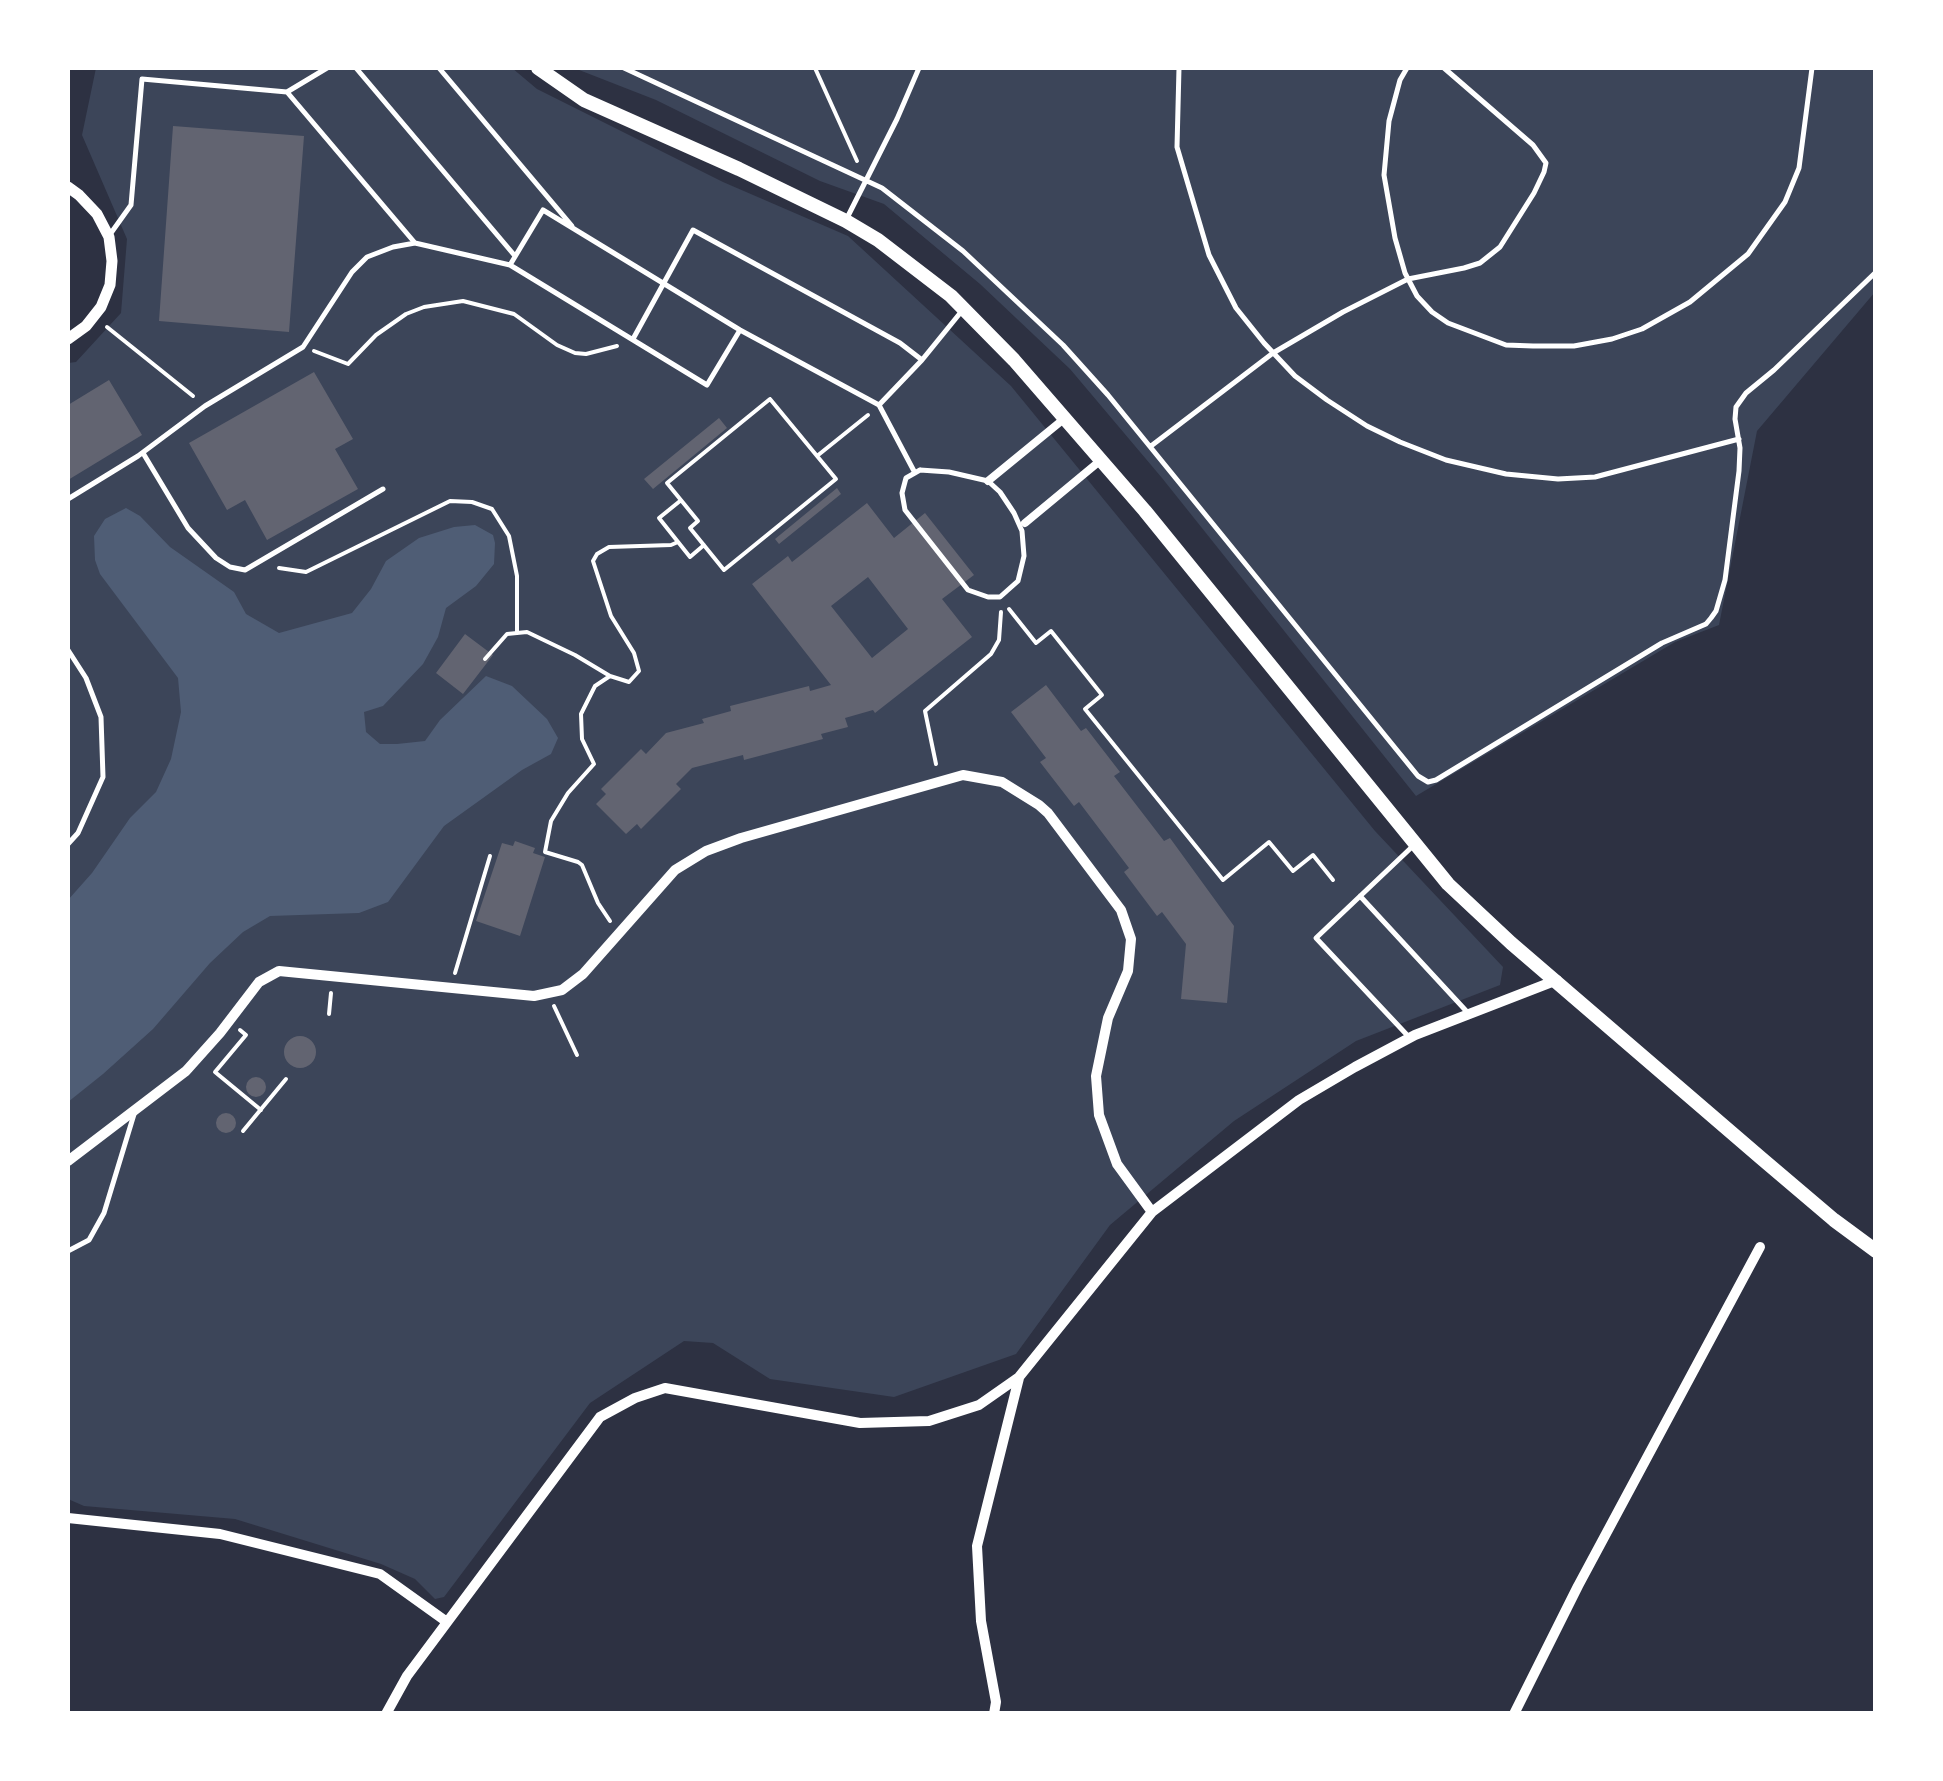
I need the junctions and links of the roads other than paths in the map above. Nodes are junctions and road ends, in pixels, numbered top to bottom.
1 (326, 68) edge
2 (356, 68) edge
3 (439, 68) edge
4 (538, 68) edge
5 (624, 68) edge
6 (919, 68) edge
7 (1179, 68) edge
8 (1407, 68) edge
9 (1444, 68) edge
10 (1812, 68) edge
11 (287, 92) junction
12 (866, 179) junction
13 (68, 187) edge
14 (846, 221) junction
15 (575, 230) junction
16 (108, 237) junction
17 (414, 243) junction
18 (515, 256) junction
19 (510, 265) junction
20 (1876, 272) edge
21 (1408, 279) junction
22 (664, 283) junction
23 (964, 308) junction
24 (740, 330) junction
25 (68, 339) edge
26 (634, 340) junction
27 (1273, 353) junction
28 (922, 360) junction
29 (879, 406) junction
30 (1065, 418) junction
31 (1739, 440) junction
32 (1151, 446) junction
33 (143, 453) junction
34 (1101, 460) junction
35 (915, 473) junction
36 (988, 481) junction
37 (382, 489) dead end
38 (68, 499) edge
39 (1025, 522) dead end
40 (68, 650) edge
41 (68, 844) edge
42 (1415, 845) junction
43 (1360, 896) junction
44 (1557, 980) junction
45 (1469, 1014) junction
46 (1410, 1038) junction
47 (136, 1111) junction
48 (68, 1161) edge
49 (1152, 1212) junction
50 (1760, 1247) dead end
51 (68, 1251) edge
52 (1876, 1251) edge
53 (1019, 1377) junction
54 (68, 1518) edge
55 (448, 1622) junction
56 (386, 1714) edge
57 (994, 1714) edge
58 (1514, 1714) edge

1 - 11 lane
2 - 18 lane
3 - 15 lane
4 - 14 main road
5 - 12 lane
6 - 12 lane
7 - 27 lane
8 - 21 lane
9 - 21 lane
10 - 21 lane
11 - 16 lane
11 - 17 lane
12 - 14 lane
12 - 32 lane
13 - 16 street
14 - 23 main road
15 - 18 lane
15 - 22 lane
16 - 25 street
17 - 19 lane
17 - 33 lane
18 - 19 lane
19 - 26 lane
20 - 31 lane
21 - 27 lane
22 - 24 lane
22 - 26 lane
22 - 28 lane
23 - 28 lane
23 - 30 main road
24 - 26 lane
24 - 29 lane
27 - 31 lane
27 - 32 lane
28 - 29 lane
29 - 35 lane
30 - 34 main road
30 - 36 street
31 - 32 lane
33 - 37 lane
33 - 38 lane
34 - 39 street
34 - 42 main road
35 - 36 lane
35 - 36 lane
40 - 41 lane
42 - 43 lane
42 - 44 main road
43 - 45 lane
43 - 46 lane
44 - 45 street
44 - 52 main road
45 - 46 street
46 - 49 street
47 - 48 street
47 - 49 street
47 - 51 lane
49 - 53 street
50 - 58 street
53 - 55 street
53 - 57 street
54 - 55 street
55 - 56 street

